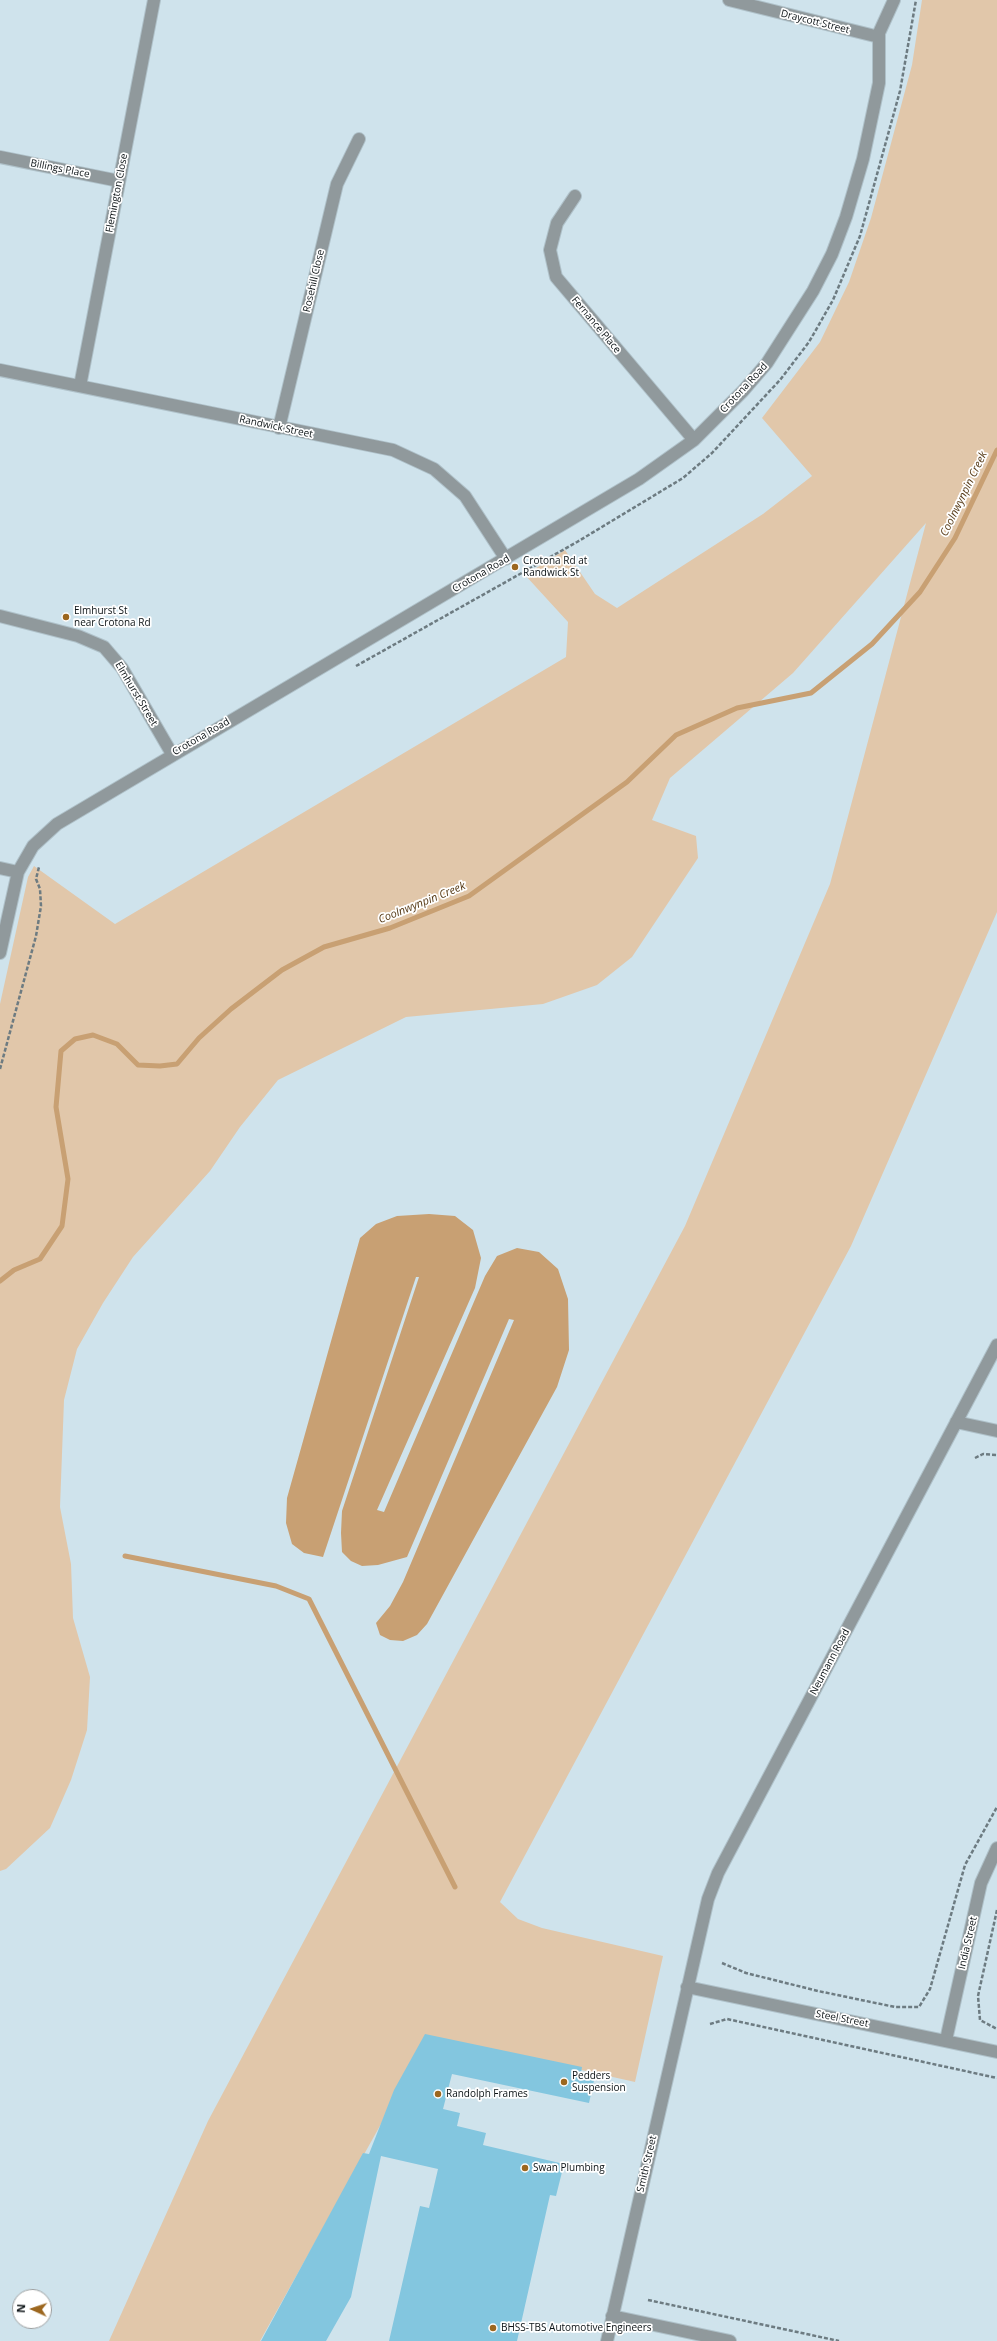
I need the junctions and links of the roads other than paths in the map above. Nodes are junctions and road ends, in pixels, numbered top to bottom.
1 (154, 0) edge
2 (729, 0) edge
3 (894, 0) edge
4 (879, 37) junction
5 (359, 138) dead end
6 (0, 157) edge
7 (119, 181) junction
8 (575, 196) dead end
9 (0, 370) edge
10 (80, 386) junction
11 (279, 428) junction
12 (694, 440) junction
13 (506, 559) junction
14 (0, 616) edge
15 (172, 754) junction
16 (0, 868) edge
17 (18, 872) junction
18 (0, 952) edge
19 (997, 1345) edge
20 (956, 1422) junction
21 (997, 1431) edge
22 (997, 1848) edge
23 (687, 1988) junction
24 (946, 2040) junction
25 (997, 2052) edge
26 (612, 2316) junction
27 (607, 2341) edge
28 (730, 2341) edge

1 - 7 street, Flemington Close
2 - 4 street, Draycott Street
3 - 4 street
4 - 12 street, Crotona Road
5 - 11 street, Rosehill Close
6 - 7 street, Billings Place
7 - 10 street, Flemington Close
8 - 12 street, Fernance Place
9 - 10 street, Randwick Street
10 - 11 street, Randwick Street
11 - 13 street, Randwick Street
12 - 13 street, Crotona Road
13 - 15 street, Crotona Road
14 - 15 street, Elmhurst Street
15 - 17 street, Crotona Road
16 - 17 street
17 - 18 street, Crotona Road
19 - 20 street, Neumann Road
20 - 21 street
20 - 23 street, Neumann Road
22 - 24 street, India Street
23 - 24 street, Steel Street
23 - 26 street, Smith Street
24 - 25 street, Steel Street
26 - 27 street, Smith Street
26 - 28 street

